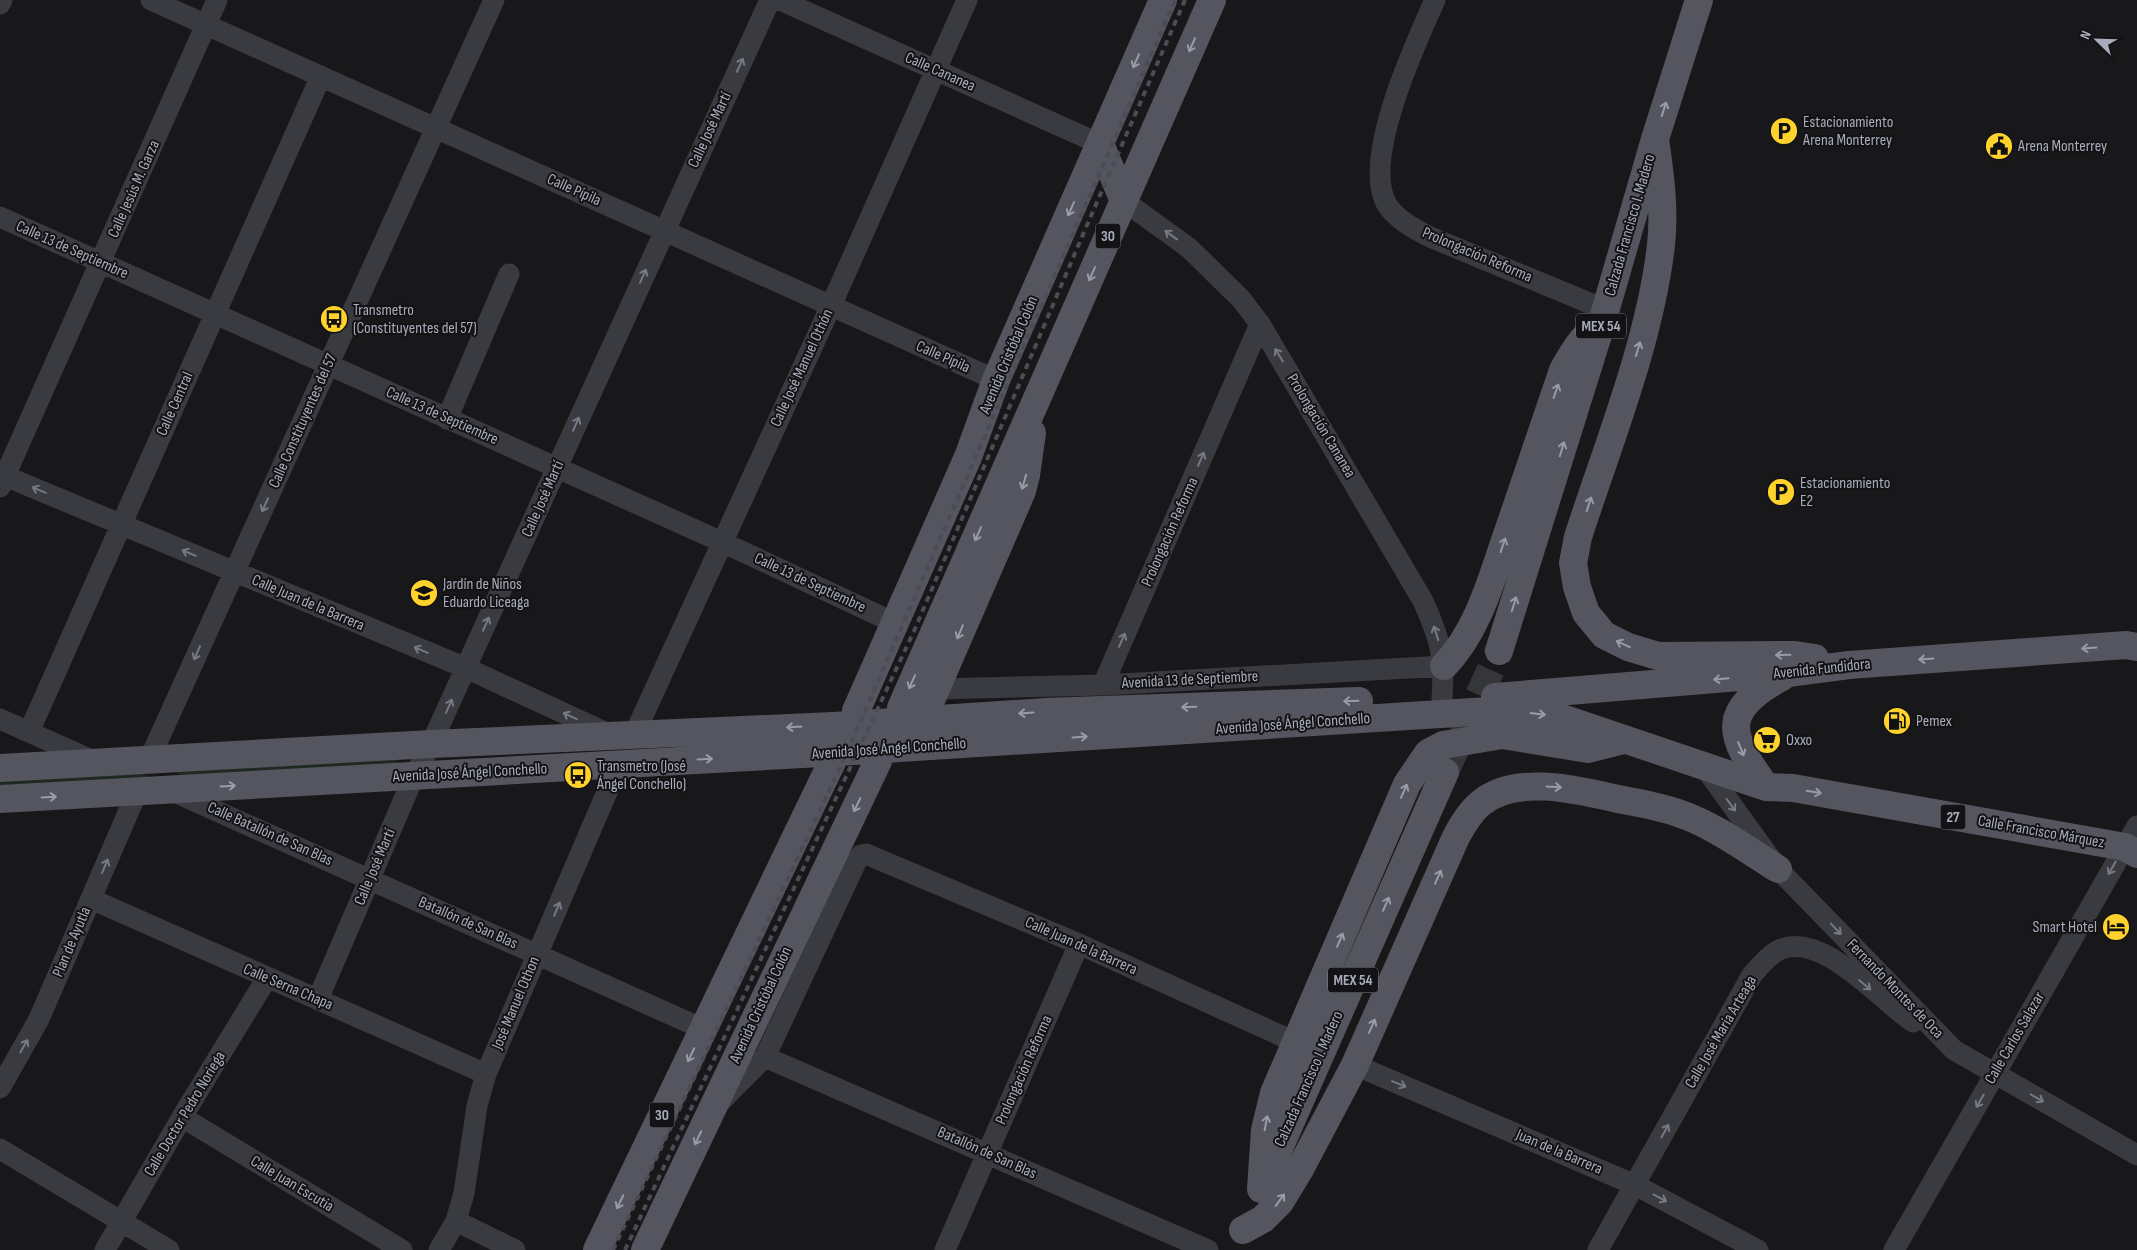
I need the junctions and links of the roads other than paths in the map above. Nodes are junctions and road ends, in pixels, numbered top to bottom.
1 (2, 0) edge
2 (151, 0) edge
3 (218, 0) edge
4 (494, 0) edge
5 (770, 0) edge
6 (780, 0) edge
7 (967, 0) edge
8 (1163, 0) edge
9 (1212, 0) edge
10 (1699, 0) edge
11 (1430, 2) edge
12 (0, 4) edge
13 (206, 25) junction
14 (936, 70) junction
15 (321, 76) junction
16 (436, 128) junction
17 (1655, 139) junction
18 (1100, 144) junction
19 (1124, 201) junction
20 (0, 217) edge
21 (664, 230) junction
22 (102, 262) junction
23 (509, 274) dead end
24 (830, 308) junction
25 (216, 314) junction
26 (1604, 316) junction
27 (1260, 324) junction
28 (328, 365) junction
29 (996, 380) junction
30 (1036, 400) junction
31 (447, 419) junction
32 (556, 468) junction
33 (2, 479) edge
34 (120, 524) junction
35 (722, 542) junction
36 (234, 572) junction
37 (882, 617) junction
38 (2137, 647) edge
39 (1499, 651) tunnel mouth
40 (1849, 665) junction
41 (1444, 666) junction
42 (466, 668) junction
43 (1788, 674) junction
44 (1103, 685) junction
45 (936, 689) junction
46 (1508, 696) joint
47 (1442, 698) junction
48 (856, 711) dead end
49 (911, 715) junction
50 (0, 719) edge
51 (833, 726) junction
52 (29, 732) junction
53 (624, 736) junction
54 (1624, 740) junction
55 (432, 744) junction
56 (827, 758) junction
57 (149, 760) junction
58 (878, 761) dead end
59 (98, 763) junction
60 (619, 764) junction
61 (1703, 765) junction
62 (0, 768) edge
63 (1445, 772) tunnel mouth
64 (414, 776) junction
65 (1766, 786) junction
66 (170, 790) junction
67 (136, 792) junction
68 (0, 799) edge
69 (2133, 842) edge
70 (1778, 869) junction
71 (370, 879) junction
72 (91, 899) junction
73 (1079, 944) junction
74 (538, 954) junction
75 (266, 978) junction
76 (318, 999) junction
77 (705, 1027) junction
78 (1295, 1042) junction
79 (1954, 1050) junction
80 (765, 1057) junction
81 (1355, 1065) junction
82 (486, 1074) junction
83 (1995, 1074) junction
84 (0, 1088) edge
85 (711, 1111) junction
86 (182, 1117) junction
87 (0, 1149) edge
88 (988, 1154) junction
89 (2137, 1155) edge
90 (1635, 1185) junction
91 (1261, 1189) junction
92 (456, 1221) junction
93 (121, 1222) junction
94 (1239, 1240) edge
95 (105, 1250) edge
96 (169, 1250) edge
97 (402, 1250) edge
98 (439, 1250) edge
99 (514, 1250) edge
100 (597, 1250) edge
101 (645, 1250) edge
102 (945, 1250) edge
103 (1208, 1250) edge
104 (1598, 1250) edge
105 (1758, 1250) edge
106 (1894, 1250) edge

1 - 12 street
2 - 13 street, Calle Pípila
3 - 13 street, Calle Jesús M. Garza
4 - 16 street, Calle Constituyentes del 57
21 -> 5 street, Calle José Martí
6 - 14 street, Calle Cananea
7 - 14 street, Calle José Manuel Othón
8 -> 18 main road, Avenida Cristóbal Colón
9 -> 19 main road, 30
17 -> 10 main road, Calzada Francisco I. Madero / MEX 54
11 - 26 street, Prolongación Reforma
13 - 15 street, Calle Pípila
13 - 22 street, Calle Jesús M. Garza
14 - 18 street, Calle Cananea
14 - 24 street, Calle José Manuel Othón
15 - 16 street, Calle Pípila
15 - 25 street, Calle Central
16 - 21 street, Calle Pípila
16 - 28 street, Calle Constituyentes del 57
17 - 26 main road, Calzada Francisco I. Madero / MEX 54
40 -> 17 main road
18 - 19 main road
18 -> 29 main road, Avenida Cristóbal Colón
27 -> 19 street, Prolongación Cananea
19 -> 30 main road, 30
20 - 22 street, Calle 13 de Septiembre
21 - 24 street, Calle Pípila
32 -> 21 street, Calle José Martí
22 - 25 street, Calle 13 de Septiembre
22 - 33 street, Calle Jesús M. Garza
23 - 31 street
24 - 29 street, Calle Pípila
24 - 35 street, Calle José Manuel Othón
25 - 28 street, Calle 13 de Septiembre
25 - 34 street, Calle Central
39 -> 26 main road, Calzada Francisco I. Madero / MEX 54
41 -> 26 main road
41 -> 27 street, Prolongación Cananea
44 -> 27 street, Prolongación Reforma
28 - 31 street, Calle 13 de Septiembre
28 -> 36 street, Calle Constituyentes del 57
29 - 37 main road
29 - 48 main road, Avenida Cristóbal Colón
30 -> 45 main road
30 -> 49 main road, 30
31 - 32 street, Calle 13 de Septiembre
32 - 35 street, Calle 13 de Septiembre
42 -> 32 street, Calle José Martí
34 -> 33 street, Calle Juan de la Barrera
36 -> 34 street, Calle Juan de la Barrera
34 - 52 street, Calle Central
35 - 37 street, Calle 13 de Septiembre
35 - 53 street, Calle José Manuel Othón
42 -> 36 street, Calle Juan de la Barrera
36 -> 57 street, Calle Constituyentes del 57
37 - 51 main road
38 -> 40 main road, Avenida Fundidora
40 - 43 main road, Avenida Fundidora
41 - 44 street, Avenida 13 de Septiembre
41 - 47 street, Prolongación Cananea
53 -> 42 street, Calle Juan de la Barrera
55 -> 42 street, Calle José Martí
43 -> 46 main road, Avenida Fundidora
43 -> 65 main road
44 - 45 street, Avenida 13 de Septiembre
45 - 49 main road
46 - 47 main road, Avenida José Ángel Conchello
47 -> 49 main road, Avenida José Ángel Conchello
49 - 51 main road, Avenida José Ángel Conchello
50 - 52 street
51 -> 53 main road, Avenida José Ángel Conchello
52 - 59 street
53 - 55 main road, Avenida José Ángel Conchello
56 -> 54 main road, Avenida José Ángel Conchello / 27
54 - 61 main road, Avenida José Ángel Conchello / 27
78 -> 54 main road
55 - 57 main road, Avenida José Ángel Conchello
55 - 64 street, Calle José Martí
60 -> 56 main road, Avenida José Ángel Conchello / 27
56 - 77 main road, 30
57 - 59 main road, Avenida José Ángel Conchello
57 - 66 main road
58 -> 85 main road, Avenida Cristóbal Colón
59 - 62 main road, Avenida José Ángel Conchello
60 - 64 main road, Avenida José Ángel Conchello / 27
74 -> 60 street, José Manuel Othon
61 - 65 main road, Avenida José Ángel Conchello / 27
61 -> 70 street, Fernando Montes de Oca
91 -> 63 main road, Calzada Francisco I. Madero / MEX 54
66 -> 64 main road, Avenida José Ángel Conchello / 27
64 - 71 street, Calle José Martí
65 -> 69 main road, Calle Francisco Márquez / 27
66 - 67 main road, Avenida José Ángel Conchello / 27
66 - 71 street, Calle Batallón de San Blas
68 -> 67 main road, Avenida José Ángel Conchello / 27
72 -> 67 street, Plan de Ayutla
69 -> 83 street, Calle Carlos Salazar
70 -> 79 street, Fernando Montes de Oca
81 -> 70 main road
71 - 74 street, Batallón de San Blas
71 - 76 street, Calle José Martí
72 - 75 street, Calle Serna Chapa
84 -> 72 street, Plan de Ayutla
73 - 78 street, Calle Juan de la Barrera
73 - 80 street, Calle Juan de la Barrera
73 - 88 street, Prolongación Reforma
74 - 77 street, Batallón de San Blas
74 - 82 street, José Manuel Othon
75 - 76 street, Calle Serna Chapa
75 - 86 street, Calle Doctor Pedro Noriega
76 - 82 street, Calle Serna Chapa
77 -> 100 main road, 30
91 -> 78 main road
79 - 83 street, Fernando Montes de Oca
90 -> 79 street, Calle José María Arteaga
80 - 85 street
80 - 88 street, Batallón de San Blas
81 -> 90 street, Juan de la Barrera
94 -> 81 main road
82 - 92 street, José Manuel Othon
83 -> 89 street, Fernando Montes de Oca
83 -> 106 street, Calle Carlos Salazar
85 -> 101 main road, Avenida Cristóbal Colón
86 - 93 street, Calle Doctor Pedro Noriega
86 - 97 street, Calle Juan Escutia
87 - 93 street
88 - 102 street, Prolongación Reforma
88 - 103 street, Batallón de San Blas
90 - 104 street, Calle José María Arteaga
90 -> 105 street, Juan de la Barrera
91 - 94 main road, Calzada Francisco I. Madero / MEX 54
92 - 98 street, José Manuel Othon
92 - 99 street
93 - 95 street, Calle Doctor Pedro Noriega
93 - 96 street

